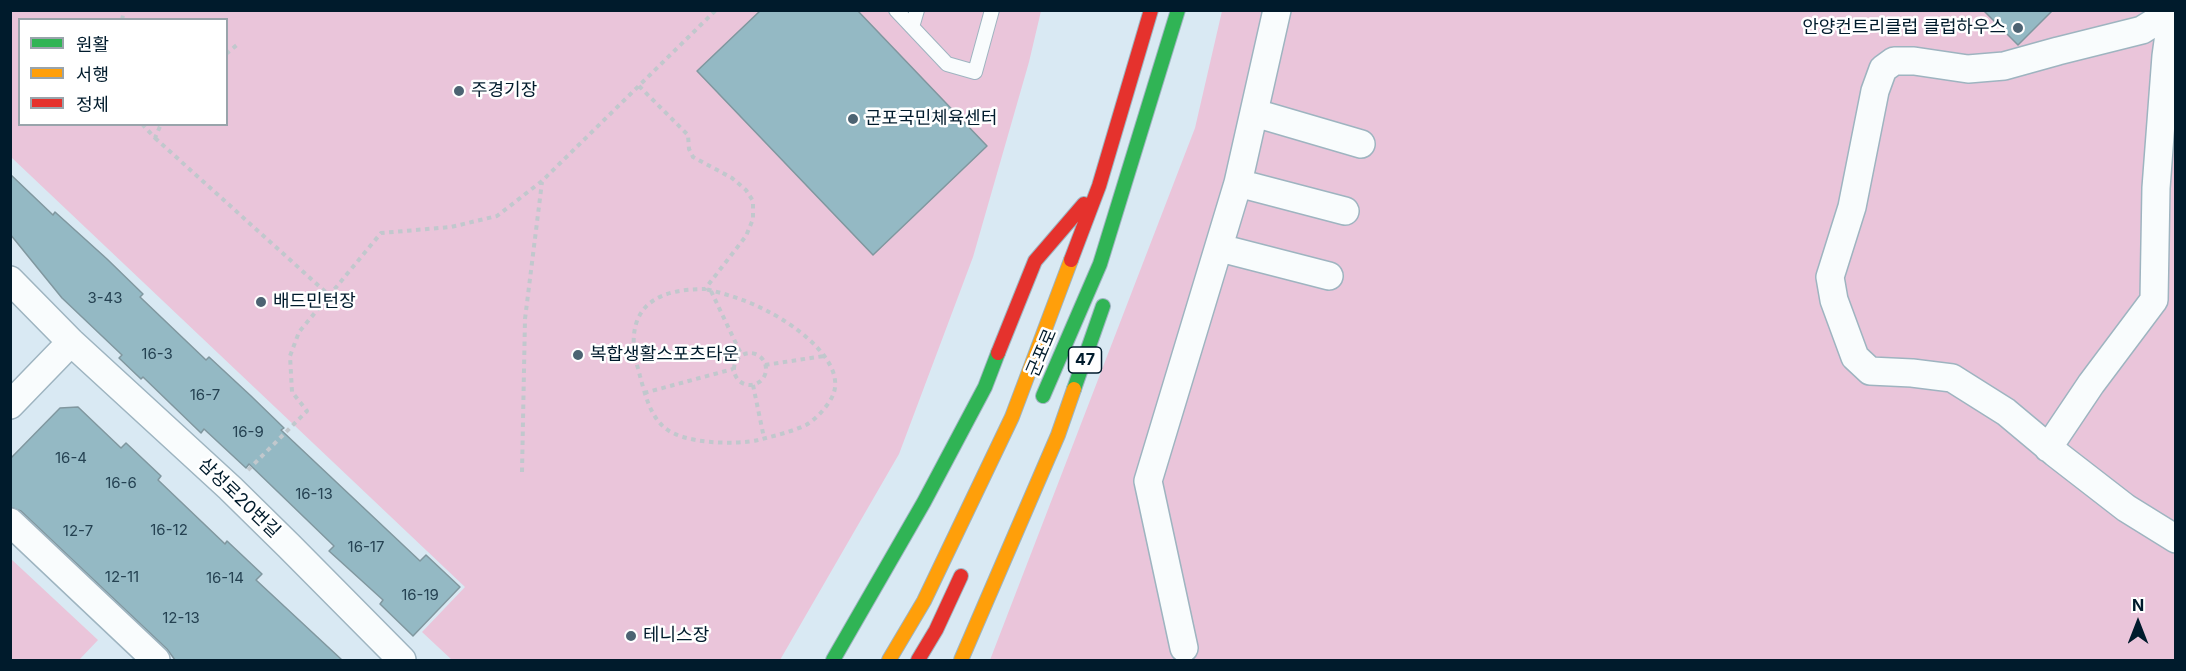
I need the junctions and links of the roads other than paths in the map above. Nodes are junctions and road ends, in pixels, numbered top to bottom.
1 (896, 10) edge
2 (917, 10) edge
3 (992, 10) edge
4 (1151, 10) edge
5 (1178, 10) edge
6 (1277, 10) edge
7 (2173, 11) edge
8 (912, 27) junction
9 (1168, 47) junction
10 (1167, 91) dead end
11 (1255, 113) junction
12 (1361, 144) dead end
13 (1238, 183) junction
14 (1099, 186) junction
15 (1345, 211) dead end
16 (1220, 248) junction
17 (1329, 276) dead end
18 (10, 280) edge
19 (1108, 294) dead end
20 (70, 342) junction
21 (10, 405) edge
22 (1039, 405) dead end
23 (2048, 448) junction
24 (10, 522) edge
25 (2175, 539) edge
26 (965, 566) dead end
27 (1184, 648) dead end
28 (156, 660) edge
29 (402, 660) edge
30 (832, 660) edge
31 (889, 660) edge
32 (918, 660) edge
33 (961, 660) edge

1 - 8 lane
2 - 8 lane
3 - 8 lane
4 - 14 main road, 군포로
5 - 9 main road, 군포로 / 47
6 - 11 street
7 - 23 street
7 - 23 street
9 - 10 main road, 군포로 / 47
9 - 22 main road, 군포로 / 47
11 - 12 street
11 - 13 street
13 - 15 street
13 - 16 street
14 - 30 main road, 군포로
14 - 31 main road, 군포로
16 - 17 street
16 - 27 street
18 - 20 street, 삼성로20번길
19 - 33 main road, 47
20 - 21 street
20 - 29 street, 삼성로20번길
23 - 25 street
24 - 28 street
26 - 32 main road

